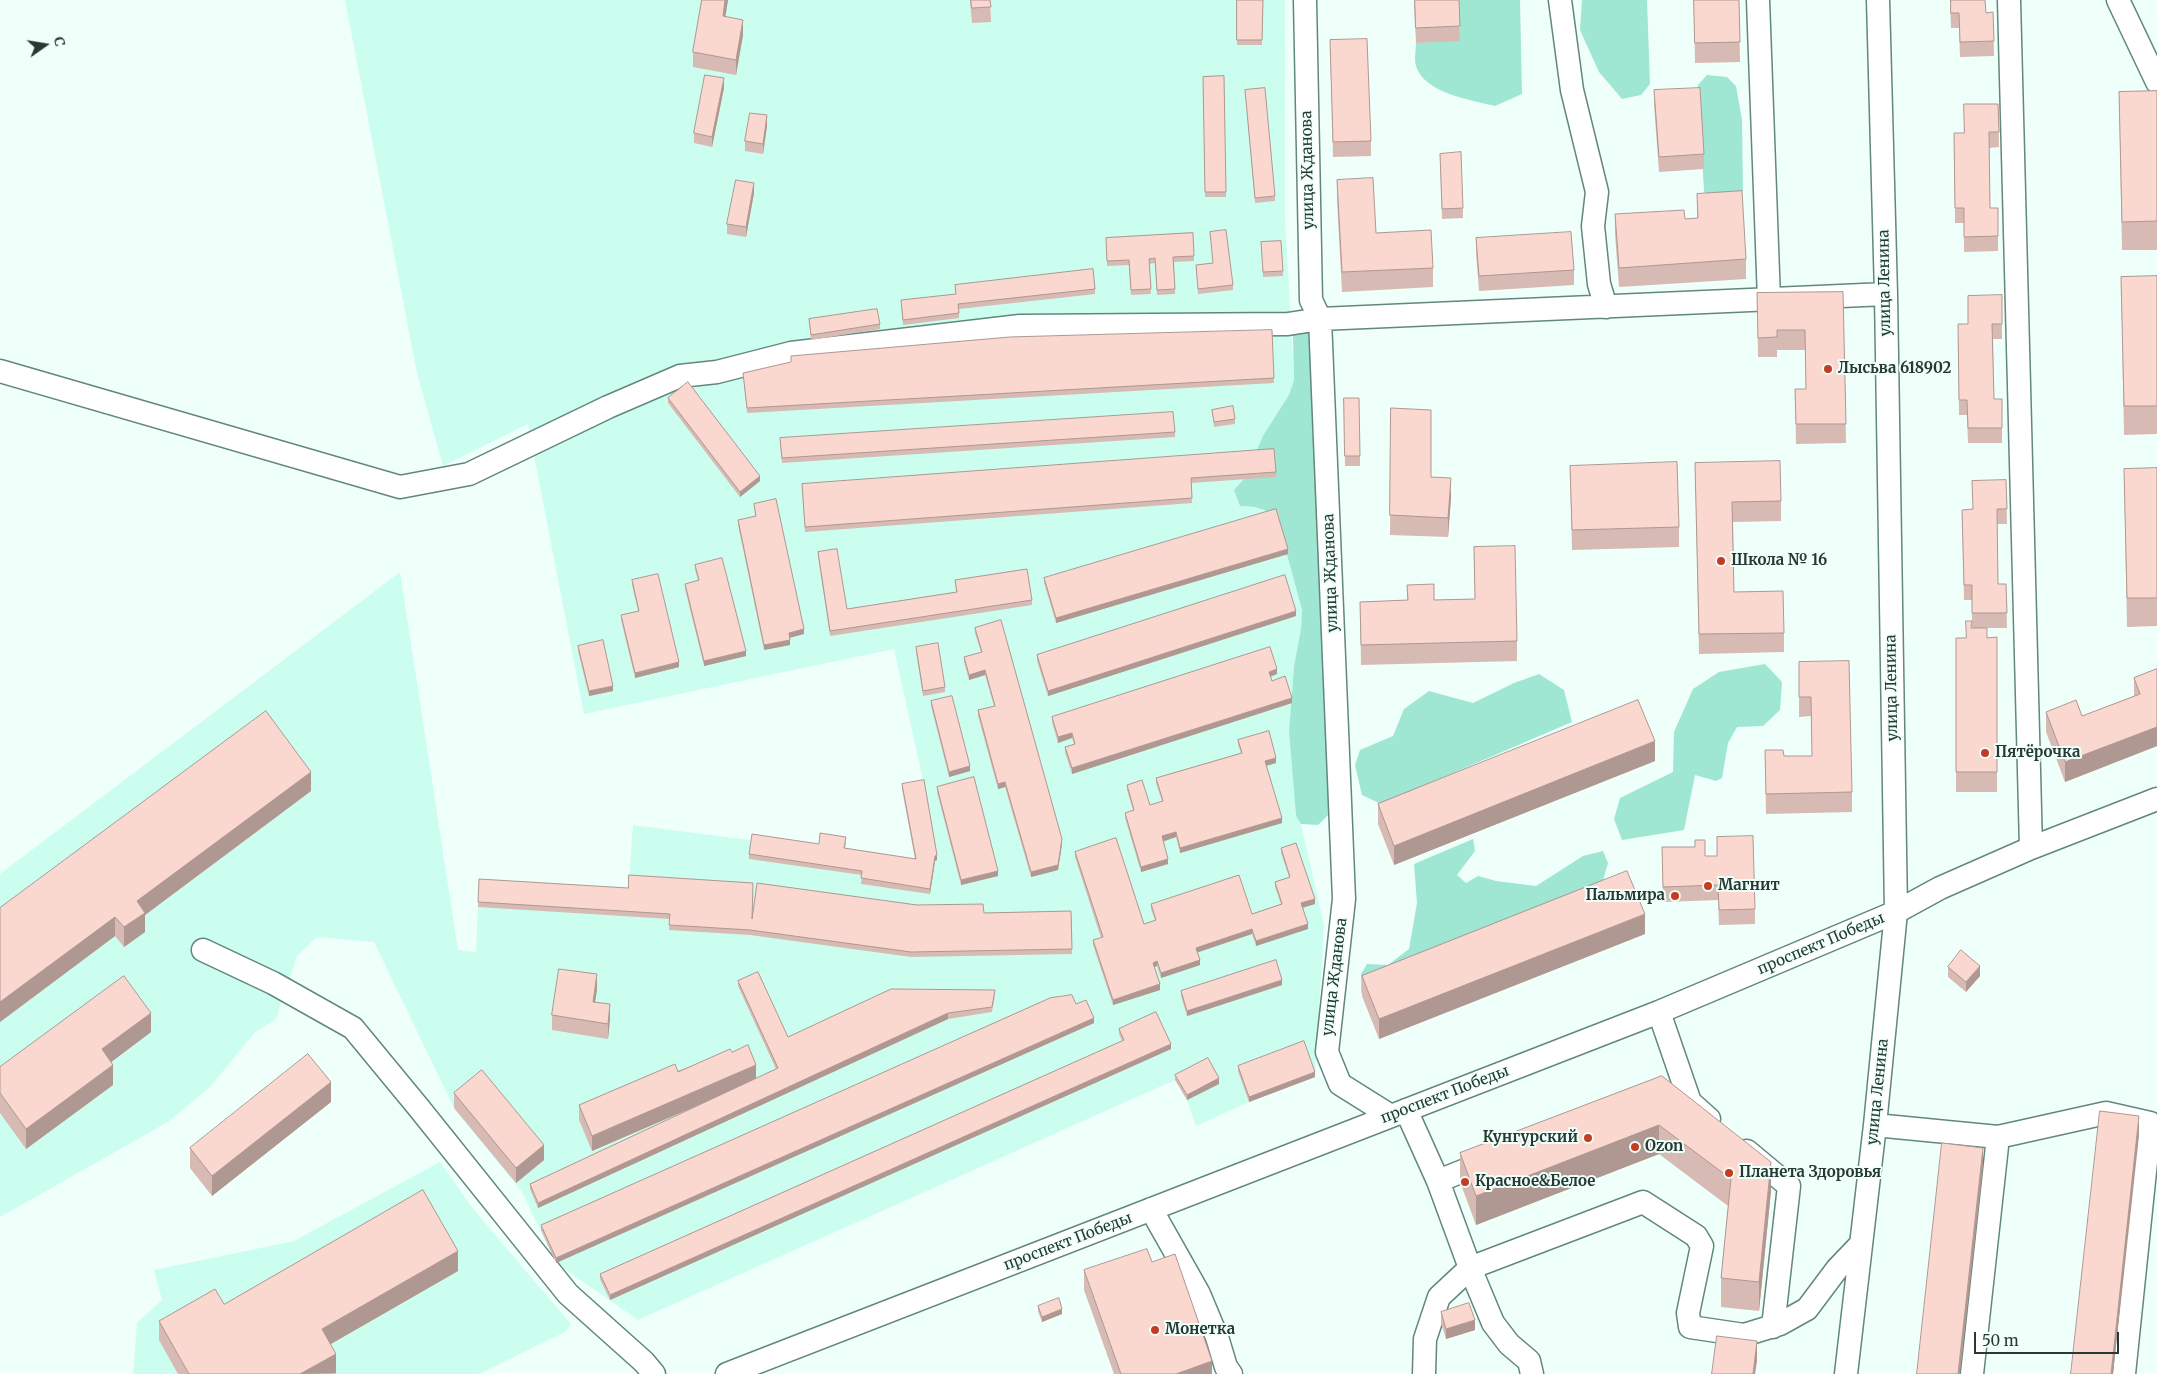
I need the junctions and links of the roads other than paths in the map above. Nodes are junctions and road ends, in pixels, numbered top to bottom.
1 (1305, 0) edge
2 (1560, 0) edge
3 (1758, 0) edge
4 (1878, 0) edge
5 (2009, 0) edge
6 (2118, 0) edge
7 (2157, 82) edge
8 (1886, 294) junction
9 (1769, 300) junction
10 (1606, 307) junction
11 (1320, 319) junction
12 (0, 371) edge
13 (2157, 799) edge
14 (2031, 848) junction
15 (1896, 912) junction
16 (203, 950) dead end
17 (1659, 1012) junction
18 (1398, 1113) junction
19 (1874, 1125) junction
20 (1998, 1137) junction
21 (1511, 1152) edge
22 (1438, 1181) junction
23 (1151, 1209) junction
24 (1860, 1245) junction
25 (1470, 1268) junction
26 (1772, 1327) junction
27 (654, 1374) edge
28 (727, 1374) edge
29 (1231, 1374) edge
30 (1424, 1374) edge
31 (1532, 1374) edge
32 (1846, 1374) edge
33 (1972, 1374) edge
34 (2124, 1374) edge

1 - 11 street, улица Жданова
2 - 10 street
3 - 9 street
4 - 8 street, улица Ленина
5 - 14 street
6 - 7 street
8 - 9 street
8 - 15 street, улица Ленина
9 - 10 street
10 - 11 street
11 - 12 street
11 - 18 street, улица Жданова
13 - 14 street, проспект Победы
14 - 15 street, проспект Победы
15 - 17 street, проспект Победы
15 - 19 street, улица Ленина
16 - 27 street
17 - 18 street, проспект Победы
17 - 26 street
18 - 22 street
18 - 23 street, проспект Победы
19 - 20 street
19 - 24 street, улица Ленина
20 - 33 street
20 - 34 street
21 - 22 street
22 - 25 street
23 - 28 street, проспект Победы
23 - 29 street
24 - 26 street
24 - 32 street, улица Ленина
25 - 26 street
25 - 30 street
25 - 31 street

